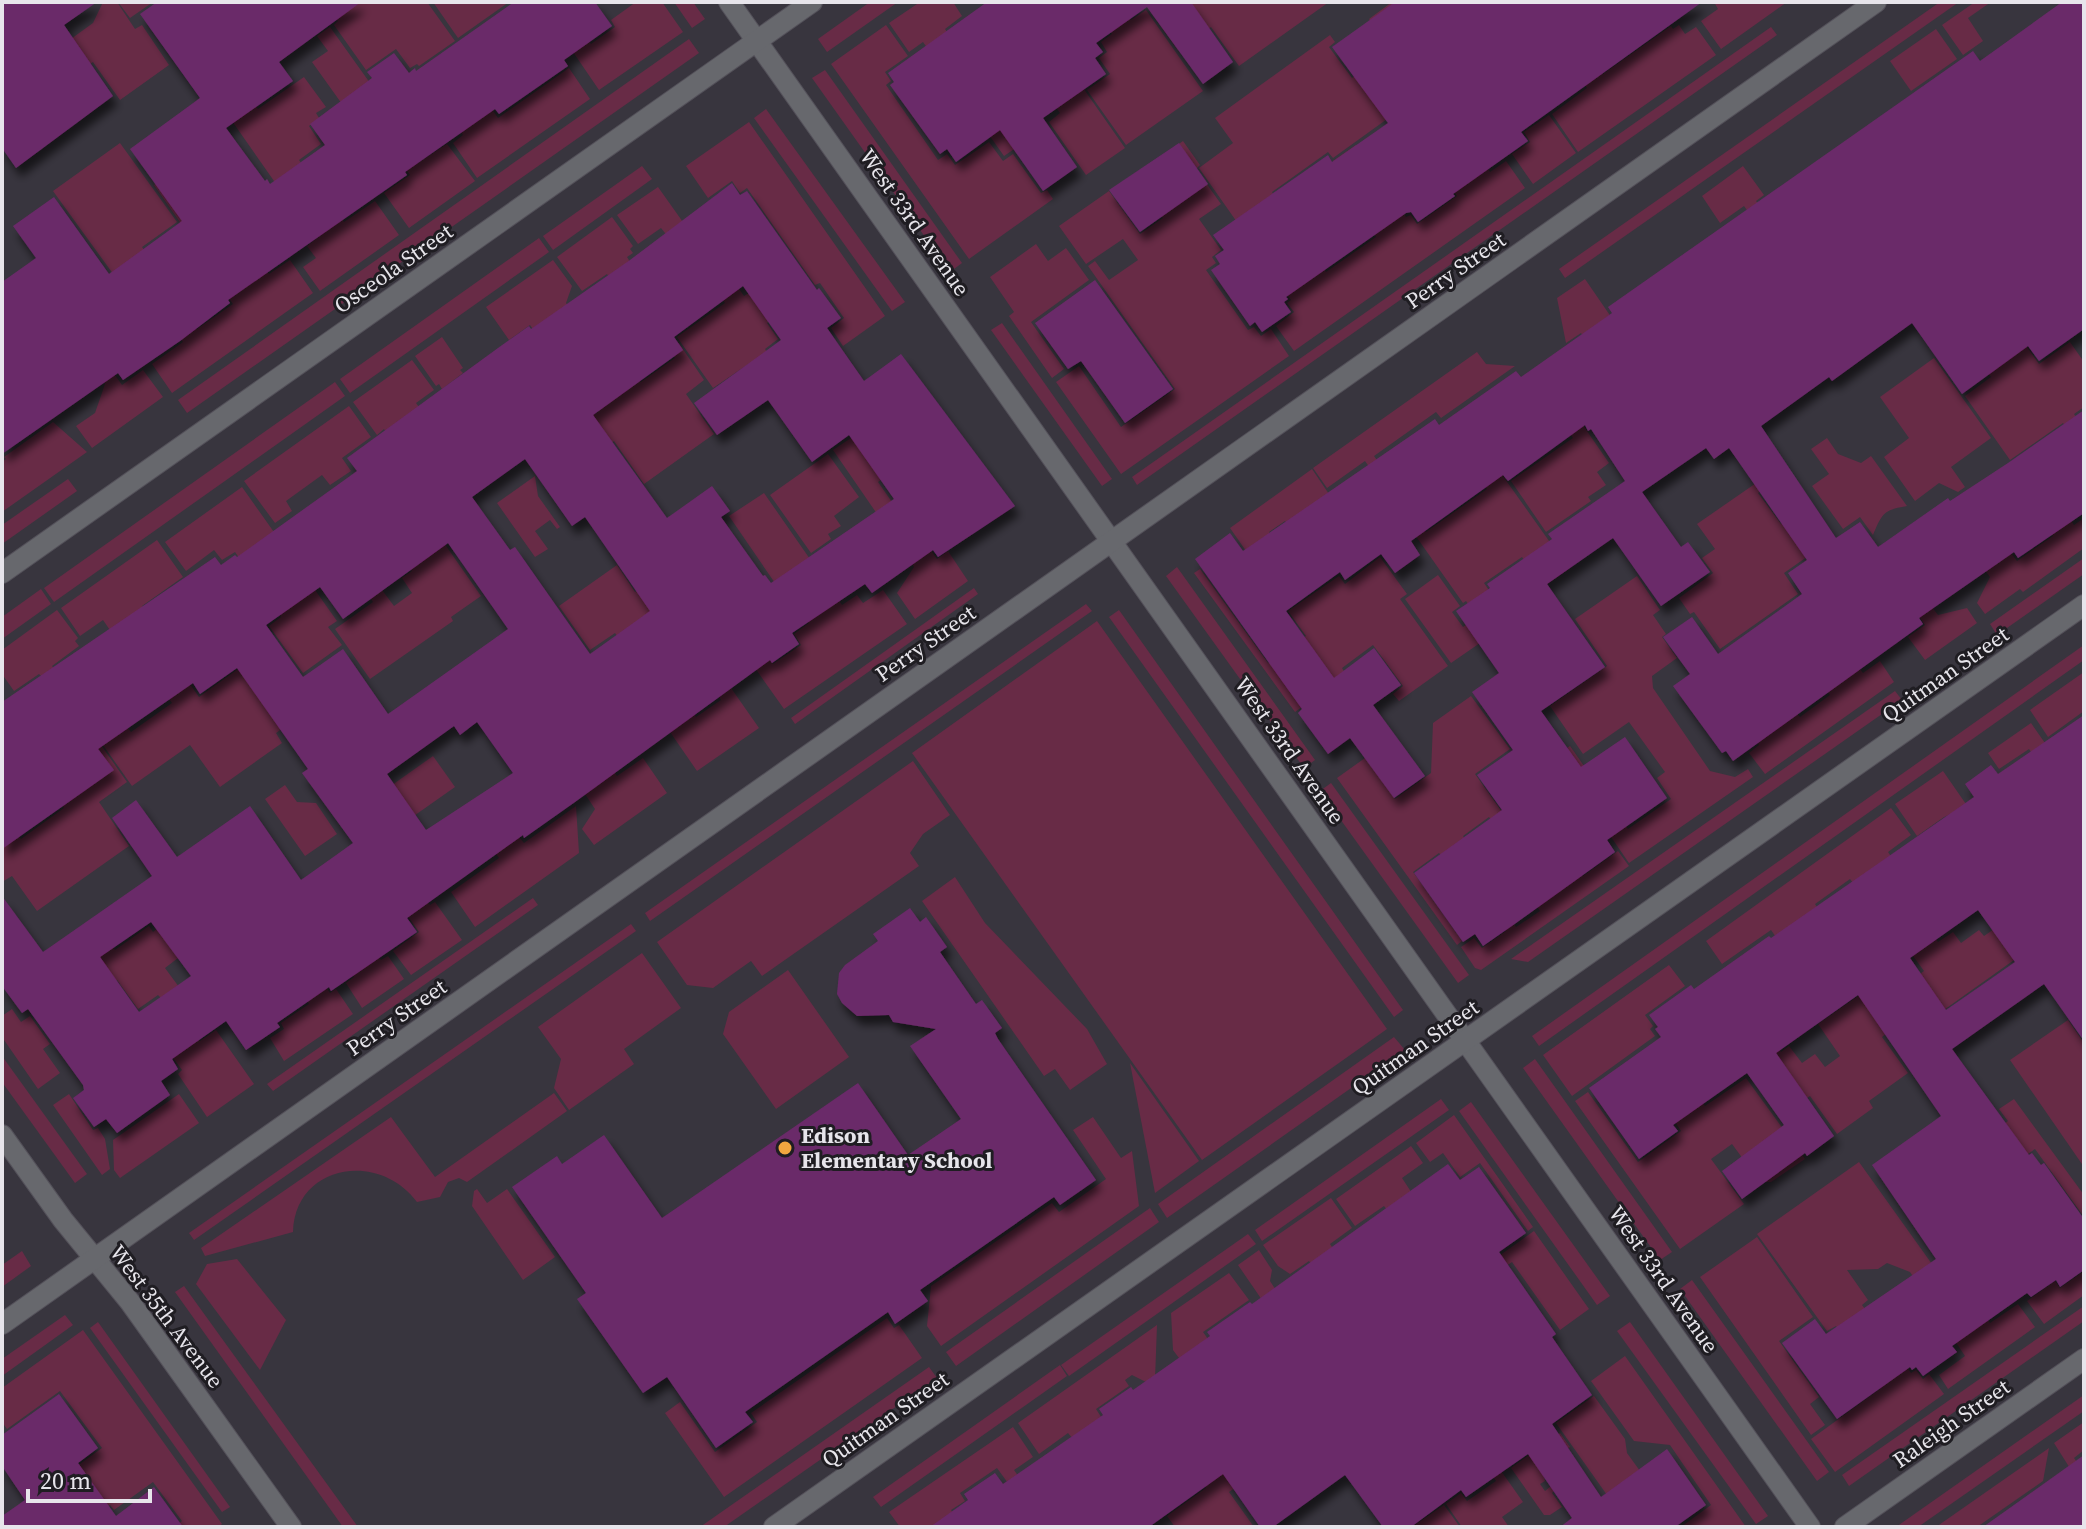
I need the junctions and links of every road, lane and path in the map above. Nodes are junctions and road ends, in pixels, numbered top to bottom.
1 (729, 2) edge
2 (812, 2) edge
3 (1876, 2) edge
4 (757, 41) junction
5 (1112, 541) junction
6 (2, 573) edge
7 (2084, 605) edge
8 (1466, 1040) junction
9 (2, 1135) edge
10 (95, 1258) junction
11 (2, 1324) edge
12 (2084, 1359) edge
13 (291, 1527) edge
14 (774, 1527) edge
15 (1810, 1527) edge
16 (1845, 1527) edge

1 - 4 street, West 33rd Avenue
2 - 4 street, Osceola Street
3 - 5 street, Perry Street
4 - 5 street, West 33rd Avenue
4 - 6 street, Osceola Street
5 - 8 street, West 33rd Avenue
5 - 10 street, Perry Street
7 - 8 street, Quitman Street
8 - 14 street, Quitman Street
8 - 15 street, West 33rd Avenue
9 - 10 street, West 35th Avenue
10 - 11 street, Perry Street
10 - 13 street, West 35th Avenue
12 - 16 street, Raleigh Street

